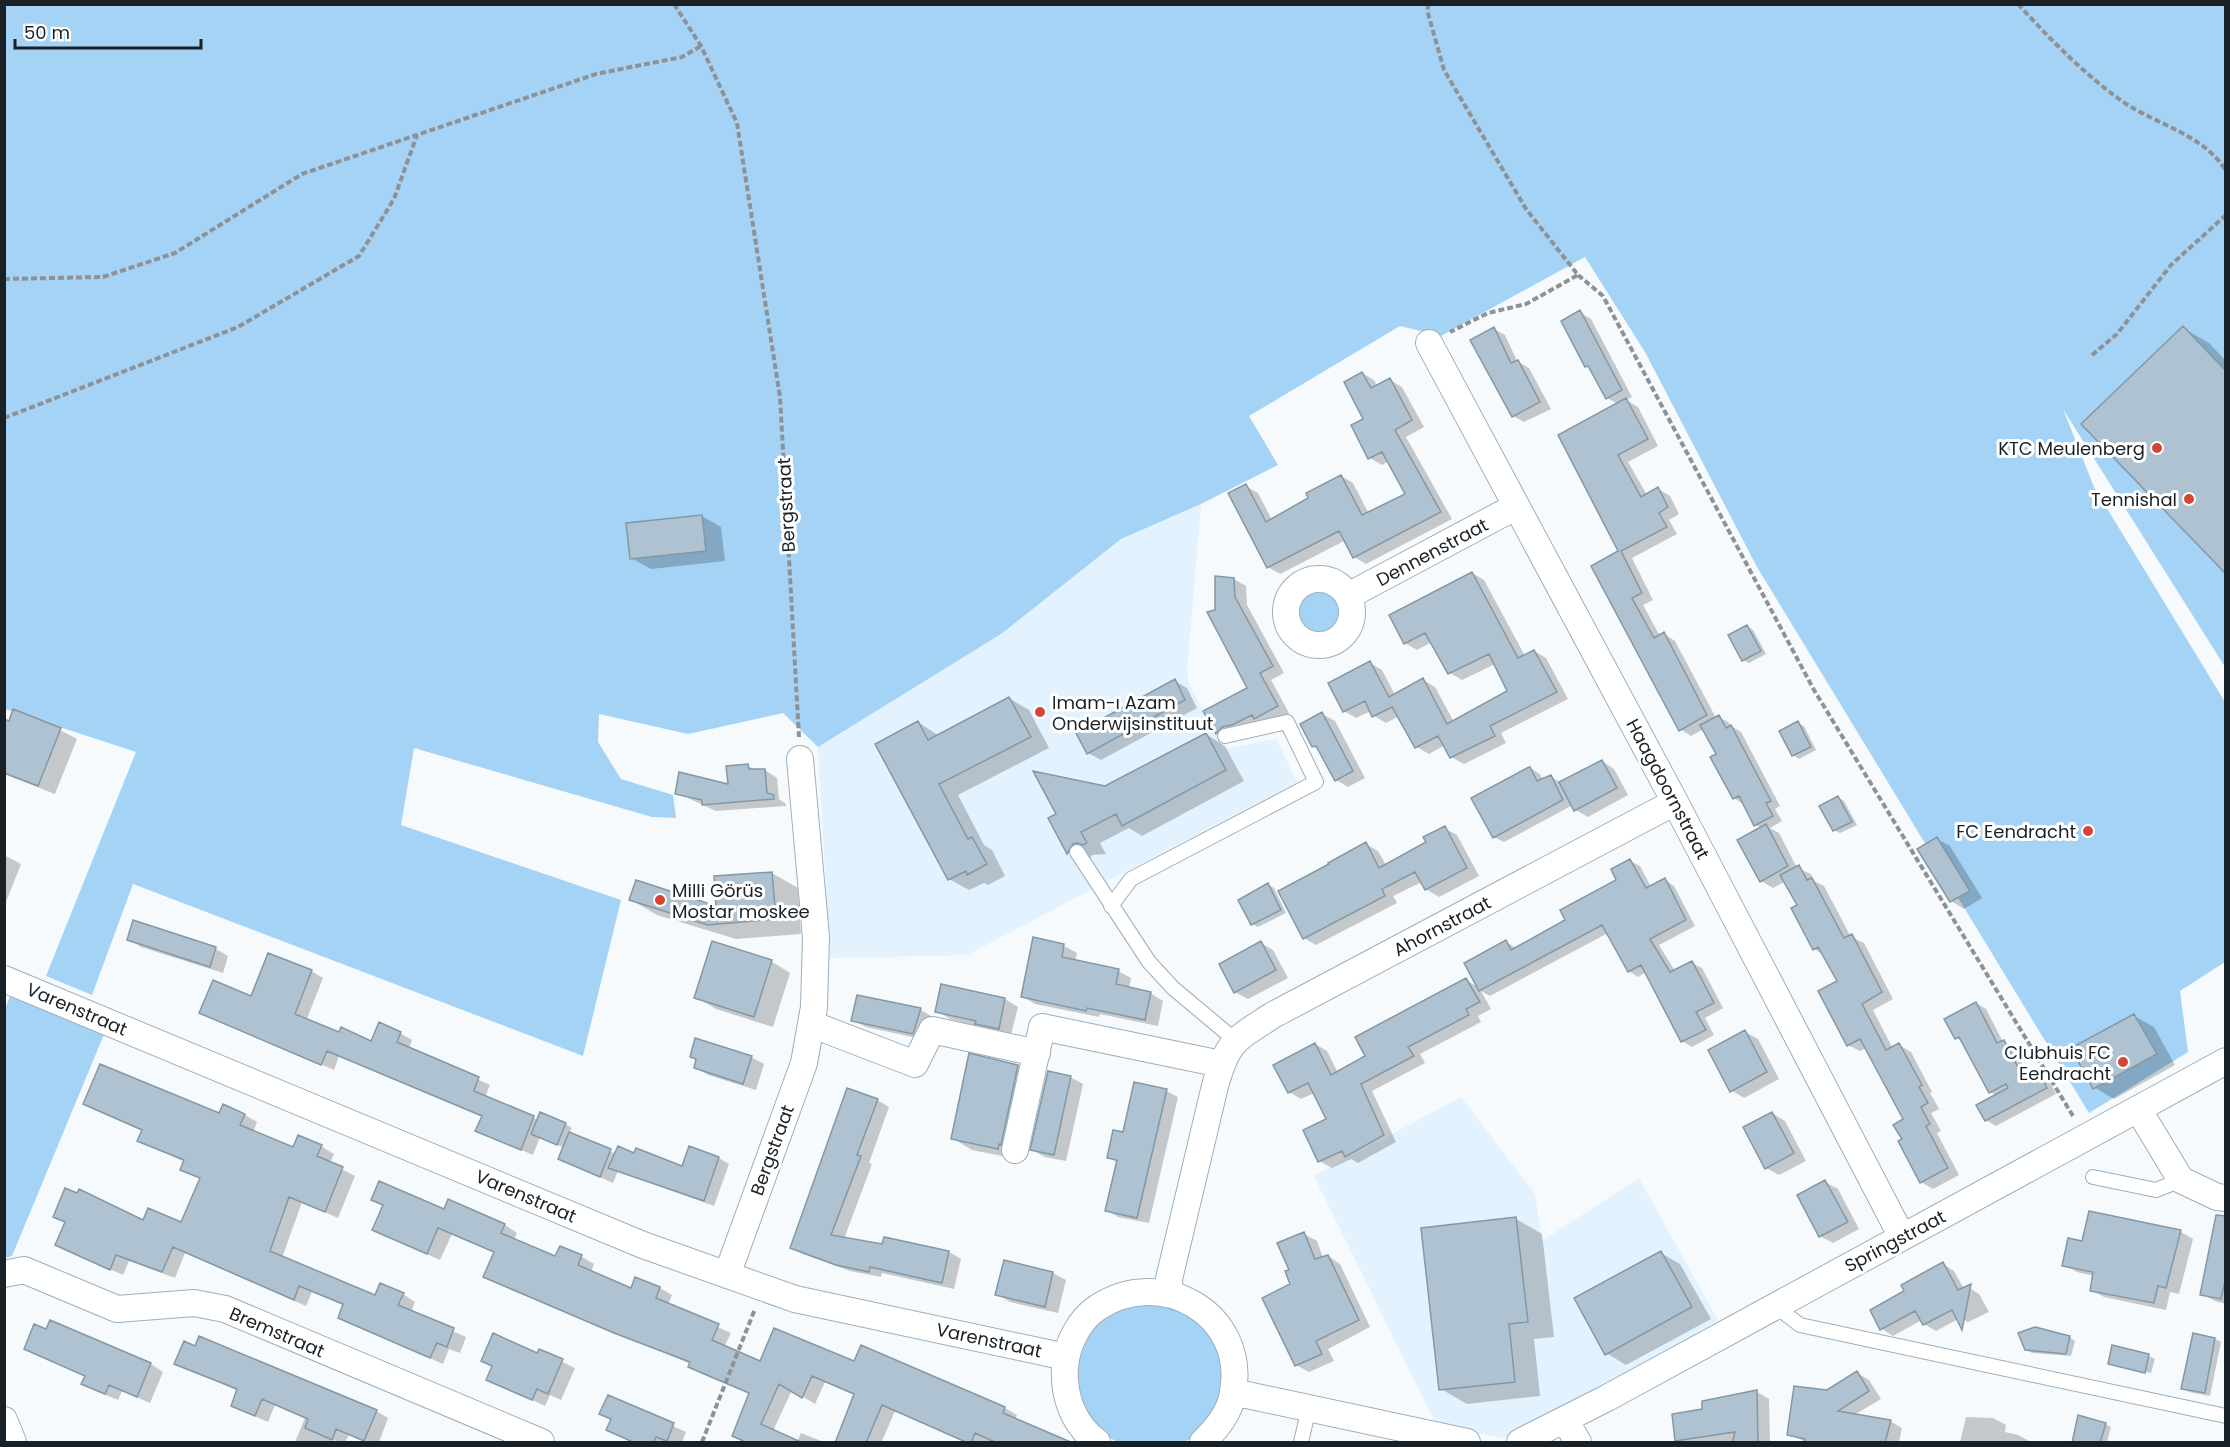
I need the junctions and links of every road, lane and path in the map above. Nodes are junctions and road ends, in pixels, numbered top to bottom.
1 (674, 4) edge
2 (1429, 4) edge
3 (2018, 4) edge
4 (701, 46) junction
5 (417, 135) junction
6 (2226, 171) edge
7 (2226, 215) edge
8 (1578, 275) junction
9 (4, 279) edge
10 (1429, 343) joint
11 (2092, 355) dead end
12 (4, 418) edge
13 (1515, 507) junction
14 (1348, 596) dead end
15 (1225, 736) dead end
16 (800, 759) joint
17 (1675, 802) junction
18 (1077, 852) dead end
19 (1111, 906) junction
20 (4, 979) edge
21 (811, 1024) junction
22 (1235, 1040) junction
23 (1037, 1053) junction
24 (2226, 1061) edge
25 (1221, 1064) junction
26 (2138, 1109) junction
27 (2086, 1137) junction
28 (1015, 1150) dead end
29 (2093, 1177) dead end
30 (2181, 1180) junction
31 (2226, 1198) edge
32 (1902, 1237) junction
33 (4, 1274) edge
34 (727, 1275) junction
35 (764, 1288) junction
36 (1170, 1293) junction
37 (1775, 1306) junction
38 (1066, 1357) junction
39 (1233, 1392) junction
40 (1309, 1408) junction
41 (2226, 1416) edge
42 (4, 1420) edge
43 (1565, 1420) junction
44 (13, 1443) edge
45 (541, 1443) edge
46 (702, 1443) edge
47 (1097, 1443) edge
48 (1203, 1443) edge
49 (1301, 1443) edge
50 (1467, 1443) edge
51 (1520, 1443) edge
52 (1578, 1443) edge

1 - 4 path, Bergstraat
2 - 8 path
3 - 6 path
4 - 5 path
4 - 16 path, Bergstraat
5 - 9 path
5 - 12 path
7 - 11 path
8 - 10 path
8 - 27 path
10 - 13 street, Haagdoornstraat
13 - 14 street, Dennenstraat
13 - 17 street, Haagdoornstraat
15 - 19 lane
16 - 21 street, Bergstraat
17 - 22 street, Ahornstraat
17 - 32 street, Haagdoornstraat
18 - 19 lane
19 - 22 lane
20 - 34 street, Varenstraat
21 - 23 street
21 - 34 street, Bergstraat
22 - 25 street, Ahornstraat
23 - 25 street
23 - 28 street
24 - 26 street, Springstraat
25 - 36 street, Ahornstraat
26 - 27 street, Springstraat
26 - 30 street
27 - 32 street, Springstraat
29 - 30 lane
30 - 31 street
32 - 37 street, Springstraat
33 - 45 street, Bremstraat
34 - 35 street, Varenstraat
35 - 38 street, Varenstraat
35 - 46 path
36 - 38 street, Varenstraat
36 - 39 street, Varenstraat
37 - 41 lane
37 - 43 street, Springstraat
38 - 47 street, Varenstraat
39 - 40 street
39 - 48 street, Varenstraat
40 - 49 lane
40 - 50 street
42 - 44 street
43 - 51 street
43 - 52 street

